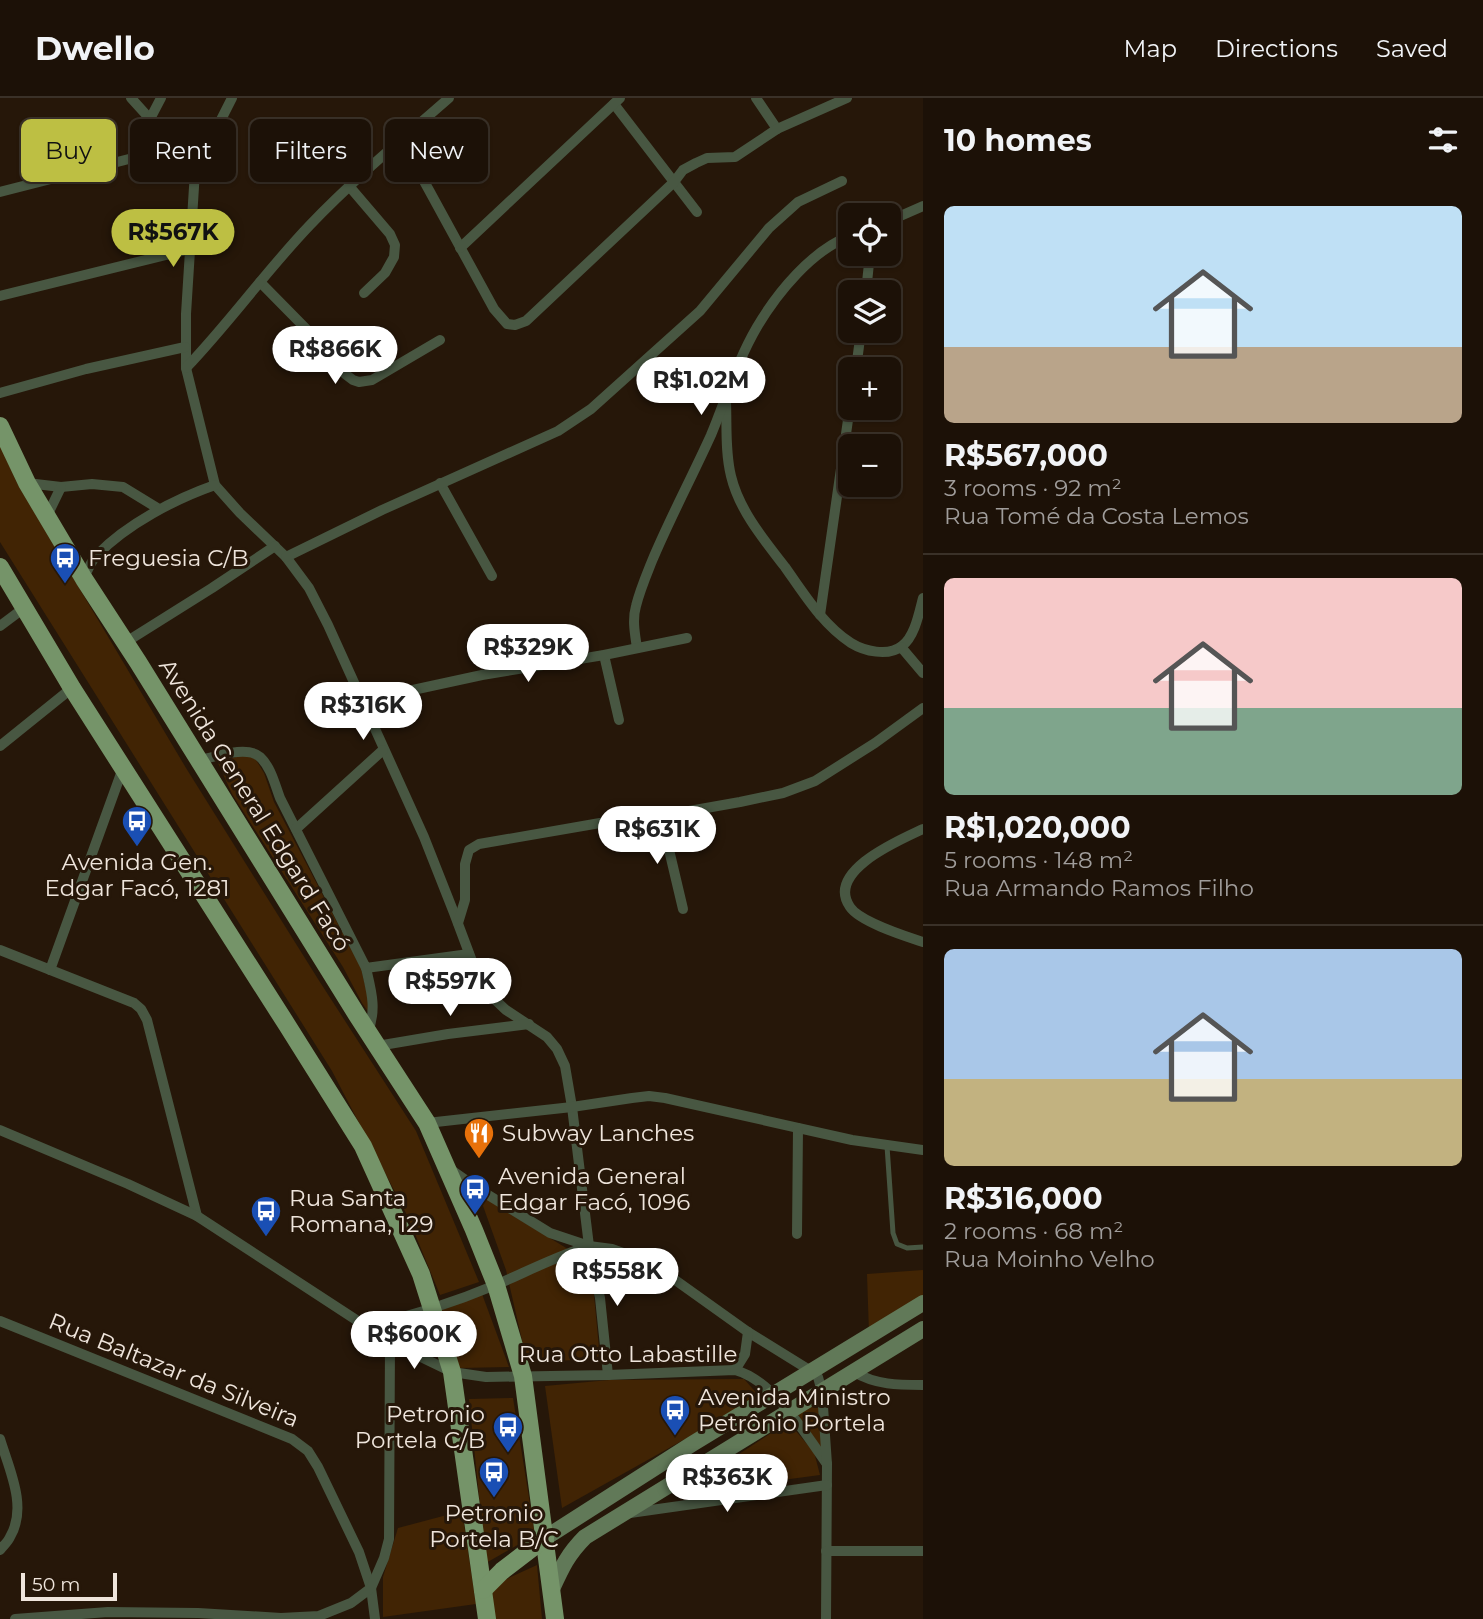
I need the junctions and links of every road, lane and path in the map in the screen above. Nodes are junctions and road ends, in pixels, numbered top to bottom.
1 (131, 98) edge
2 (161, 98) edge
3 (232, 98) edge
4 (449, 98) edge
5 (756, 98) edge
6 (847, 98) edge
7 (617, 101) edge
8 (150, 119) joint
9 (221, 119) edge
10 (424, 119) edge
11 (777, 129) junction
12 (385, 153) edge
13 (130, 159) edge
14 (842, 181) dead end
15 (194, 182) edge
16 (424, 182) edge
17 (674, 182) junction
18 (349, 186) junction
19 (0, 192) edge
20 (923, 206) edge
21 (697, 212) dead end
22 (901, 216) edge
23 (838, 243) edge
24 (460, 248) junction
25 (190, 249) junction
26 (260, 282) junction
27 (364, 293) dead end
28 (0, 296) edge
29 (440, 340) dead end
30 (185, 347) junction
31 (186, 368) junction
32 (0, 393) edge
33 (726, 398) junction
34 (848, 420) edge
35 (0, 426) edge
36 (27, 483) junction
37 (440, 483) junction
38 (215, 485) junction
39 (61, 487) junction
40 (159, 509) junction
41 (47, 516) junction
42 (275, 546) junction
43 (95, 556) junction
44 (286, 557) junction
45 (71, 558) junction
46 (0, 567) edge
47 (492, 576) dead end
48 (84, 579) junction
49 (923, 598) edge
50 (24, 608) junction
51 (820, 615) junction
52 (0, 626) edge
53 (687, 638) dead end
54 (126, 642) junction
55 (901, 647) junction
56 (637, 648) junction
57 (604, 655) junction
58 (923, 673) edge
59 (72, 688) junction
60 (362, 701) junction
61 (923, 708) edge
62 (619, 720) dead end
63 (0, 746) edge
64 (383, 750) junction
65 (200, 760) junction
66 (123, 768) junction
67 (661, 816) junction
68 (296, 829) junction
69 (923, 829) edge
70 (683, 908) dead end
71 (458, 923) junction
72 (923, 942) edge
73 (0, 950) edge
74 (469, 954) junction
75 (366, 968) junction
76 (50, 970) junction
77 (528, 1024) junction
78 (372, 1039) junction
79 (572, 1107) junction
80 (427, 1123) junction
81 (798, 1128) junction
82 (0, 1130) edge
83 (887, 1146) junction
84 (923, 1150) edge
85 (447, 1167) junction
86 (197, 1216) junction
87 (797, 1234) dead end
88 (589, 1246) junction
89 (923, 1247) edge
90 (496, 1285) junction
91 (923, 1303) edge
92 (432, 1309) junction
93 (0, 1321) edge
94 (368, 1326) junction
95 (923, 1329) edge
96 (748, 1332) junction
97 (390, 1342) junction
98 (735, 1370) junction
99 (811, 1371) junction
100 (452, 1372) junction
101 (854, 1372) junction
102 (608, 1375) junction
103 (523, 1376) junction
104 (923, 1385) edge
105 (822, 1392) junction
106 (773, 1395) junction
107 (790, 1411) junction
108 (0, 1439) edge
109 (827, 1464) junction
110 (827, 1485) junction
111 (623, 1514) junction
112 (545, 1538) junction
113 (0, 1550) edge
114 (826, 1551) junction
115 (923, 1551) edge
116 (371, 1588) junction
117 (552, 1589) junction
118 (483, 1590) junction
119 (15, 1619) edge
120 (374, 1619) edge
121 (487, 1619) edge
122 (555, 1619) edge
123 (826, 1619) edge

1 - 8 street
2 - 8 street
3 - 9 street
4 - 10 street
5 - 11 street
6 - 11 street
7 - 17 street
7 - 24 street
11 - 17 street
12 - 18 street
13 - 19 street
14 - 37 street
15 - 25 street
16 - 24 street
17 - 21 street
17 - 24 street
18 - 26 street
18 - 27 street
20 - 22 street
23 - 33 street
25 - 28 street
25 - 30 street
26 - 29 street
26 - 31 street
30 - 31 street
30 - 32 street
31 - 38 street
33 - 51 street
33 - 56 street
34 - 51 street
35 - 36 main road, Avenida General Edgard Facó
36 - 39 street
36 - 41 main road, Avenida General Edgard Facó
37 - 44 street
37 - 47 street
38 - 40 street
38 - 42 street
39 - 40 street
39 - 41 street
40 - 43 street
41 - 45 main road, Avenida General Edgard Facó
42 - 44 street
42 - 54 street
43 - 45 street
43 - 48 street
44 - 60 street
45 - 48 main road, Avenida General Edgard Facó
46 - 50 main road
48 - 54 main road, Avenida General Edgard Facó
49 - 55 street
50 - 52 street
50 - 59 main road
51 - 55 street
53 - 56 street
54 - 65 main road, Avenida General Edgard Facó
55 - 58 street
56 - 57 street
57 - 60 street
57 - 62 street
59 - 63 street
59 - 66 main road
60 - 64 street
61 - 67 street
64 - 68 street
64 - 71 street
65 - 68 street
65 - 78 main road, Avenida General Edgard Facó
66 - 76 street
66 - 92 main road
67 - 70 street
67 - 71 street
68 - 75 street
69 - 72 street
71 - 74 street
73 - 76 street
74 - 75 street
74 - 77 street
75 - 78 street
76 - 86 street
77 - 78 street
77 - 79 street
78 - 80 main road, Avenida General Edgard Facó
79 - 80 street
79 - 81 street
79 - 88 street
80 - 85 main road, Avenida General Edgard Facó
81 - 83 street
81 - 87 street
82 - 86 street, Rua Otto Labastille
83 - 84 street
83 - 89 lane
85 - 88 street
85 - 90 main road, Avenida General Edgard Facó
86 - 94 street, Rua Otto Labastille
88 - 90 street
88 - 96 street
88 - 102 street
90 - 92 street
90 - 103 main road, Avenida General Edgard Facó
91 - 99 main road
92 - 94 street
92 - 100 main road
93 - 116 street, Rua Baltazar da Silveira
94 - 97 street, Rua Otto Labastille
95 - 101 main road
96 - 98 street
96 - 99 street
97 - 100 street, Rua Otto Labastille
97 - 116 street
98 - 102 street, Rua Otto Labastille
98 - 106 street, Rua Otto Labastille
99 - 105 street
99 - 106 main road
100 - 103 street, Rua Otto Labastille
100 - 118 main road
101 - 104 street
101 - 105 main road
102 - 103 street, Rua Otto Labastille
103 - 112 main road, Avenida General Edgard Facó
105 - 107 main road
105 - 109 street
106 - 107 street, Rua Otto Labastille
106 - 112 main road
107 - 109 street, Rua Otto Labastille
107 - 111 main road
108 - 113 street
109 - 110 street
110 - 111 street
110 - 114 street
111 - 117 main road
112 - 117 main road, Avenida General Edgard Facó
112 - 118 main road
114 - 115 street
114 - 123 street
116 - 119 street
116 - 120 street, Rua Baltazar da Silveira
117 - 122 main road, Avenida General Edgard Facó
118 - 121 main road

